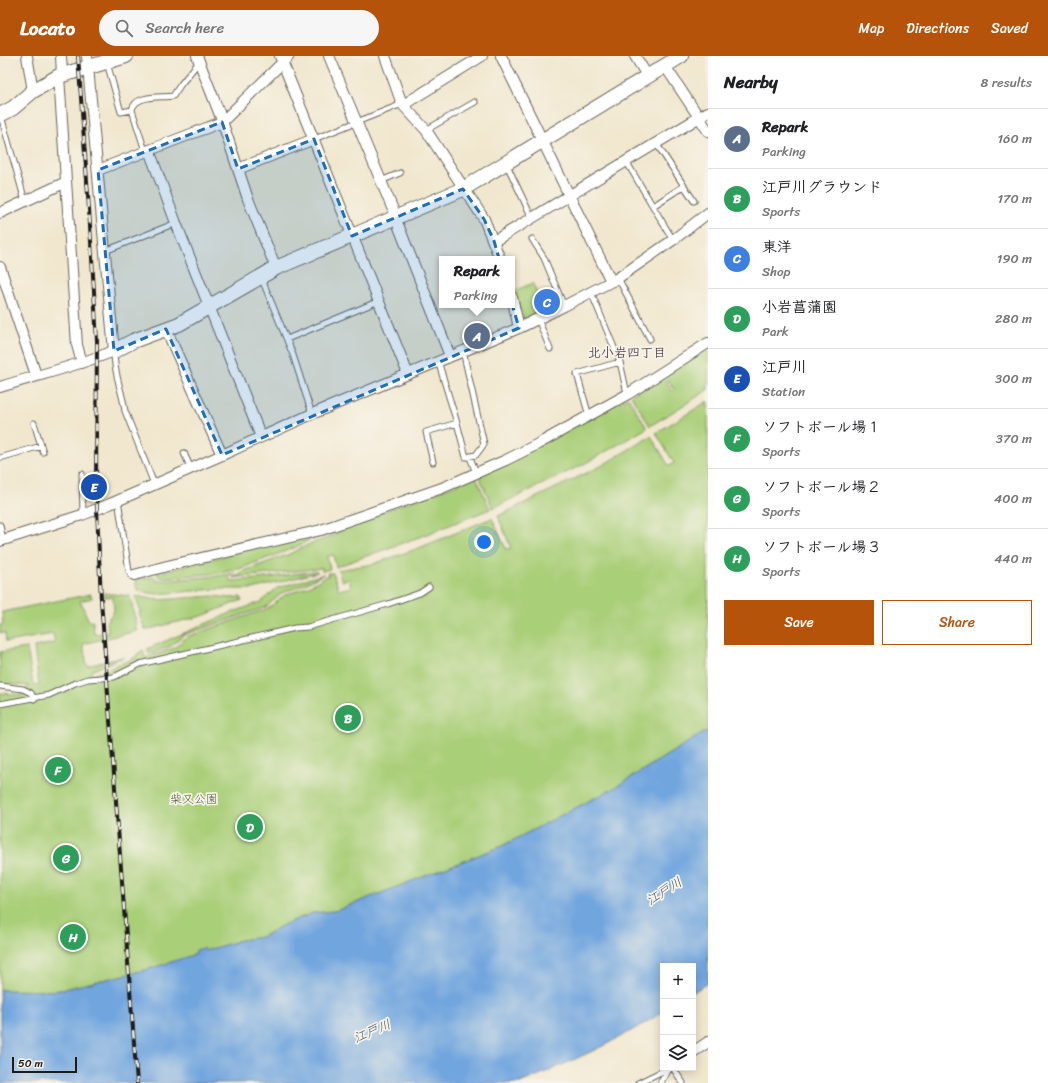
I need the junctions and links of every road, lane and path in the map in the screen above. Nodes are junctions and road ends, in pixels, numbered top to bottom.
1 (27, 56) edge
2 (61, 56) edge
3 (329, 56) edge
4 (385, 56) edge
5 (482, 56) edge
6 (501, 56) edge
7 (635, 56) edge
8 (681, 56) edge
9 (115, 58) edge
10 (284, 58) edge
11 (198, 59) edge
12 (87, 61) edge
13 (665, 66) junction
14 (61, 76) junction
15 (648, 76) junction
16 (33, 91) junction
17 (475, 102) dead end
18 (403, 104) junction
19 (132, 110) junction
20 (708, 112) edge
21 (0, 115) edge
22 (699, 117) junction
23 (222, 122) junction
24 (356, 122) junction
25 (426, 130) junction
26 (708, 131) edge
27 (314, 139) junction
28 (543, 140) junction
29 (656, 143) junction
30 (147, 150) junction
31 (626, 161) junction
32 (506, 163) junction
33 (238, 169) junction
34 (98, 170) junction
35 (400, 173) dead end
36 (381, 181) junction
37 (66, 182) junction
38 (684, 186) junction
39 (463, 189) junction
40 (569, 196) junction
41 (25, 201) junction
42 (694, 201) dead end
43 (653, 206) junction
44 (0, 212) edge
45 (708, 213) edge
46 (396, 217) junction
47 (532, 218) junction
48 (176, 223) junction
49 (352, 236) junction
50 (532, 239) dead end
51 (673, 240) junction
52 (494, 241) junction
53 (105, 251) junction
54 (499, 256) edge
55 (0, 267) edge
56 (276, 268) junction
57 (261, 276) junction
58 (614, 280) junction
59 (591, 292) junction
60 (379, 301) junction
61 (564, 306) junction
62 (209, 307) junction
63 (515, 308) edge
64 (538, 319) junction
65 (519, 328) junction
66 (166, 329) junction
67 (287, 338) junction
68 (650, 339) dead end
69 (708, 343) edge
70 (550, 349) dead end
71 (114, 351) junction
72 (463, 351) junction
73 (450, 356) junction
74 (438, 361) junction
75 (620, 362) junction
76 (82, 363) junction
77 (408, 374) junction
78 (36, 375) junction
79 (0, 387) edge
80 (628, 394) junction
81 (312, 414) junction
82 (589, 416) junction
83 (34, 423) dead end
84 (457, 423) junction
85 (261, 437) junction
86 (41, 446) junction
87 (44, 452) dead end
88 (184, 453) dead end
89 (222, 455) junction
90 (470, 457) junction
91 (0, 458) edge
92 (433, 462) dead end
93 (191, 469) junction
94 (82, 474) dead end
95 (476, 474) junction
96 (154, 484) junction
97 (118, 500) junction
98 (83, 515) junction
99 (0, 525) edge
100 (1, 541) edge
101 (134, 575) joint
102 (429, 587) dead end
103 (0, 686) edge
104 (34, 699) junction
105 (0, 704) edge
106 (708, 1042) edge
107 (696, 1050) edge
108 (661, 1071) edge
109 (667, 1071) edge
110 (675, 1071) edge
111 (638, 1083) edge
112 (660, 1083) edge
113 (683, 1083) edge

1 - 16 street
2 - 14 street
3 - 24 street
4 - 18 street
5 - 18 street
6 - 28 street
7 - 15 street
8 - 13 street
9 - 12 street
9 - 19 lane
10 - 23 street
10 - 27 street
11 - 19 lane
11 - 23 street
12 - 14 street
12 - 34 street
13 - 15 street
13 - 22 street
14 - 16 street
14 - 37 street
15 - 28 street
16 - 21 street
17 - 25 lane
18 - 24 lane
18 - 25 street
19 - 30 lane
20 - 22 street
21 - 41 lane
22 - 26 street
22 - 29 street
23 - 30 street
23 - 33 street
24 - 27 lane
24 - 36 street
25 - 39 street
27 - 33 street
27 - 49 street
28 - 32 street
28 - 40 street
29 - 31 street
29 - 38 lane
30 - 34 street
30 - 48 street
31 - 40 street
31 - 43 lane
32 - 39 street
32 - 47 lane
33 - 56 street
34 - 53 street
35 - 36 lane
36 - 46 street
37 - 41 street
37 - 76 street
38 - 42 lane
38 - 43 lane
39 - 46 street
39 - 52 street
40 - 47 street
40 - 58 street
41 - 44 street
43 - 51 lane
45 - 51 street
46 - 49 street
46 - 73 street
47 - 52 street
48 - 53 lane
48 - 62 street
49 - 56 street
49 - 60 street
50 - 61 lane
51 - 58 street
52 - 54 street
53 - 71 street
55 - 78 street
56 - 57 street
57 - 62 street
57 - 67 lane
58 - 59 street
58 - 68 lane
59 - 61 street
59 - 75 lane
60 - 67 lane
60 - 77 street
61 - 64 street
62 - 66 street
62 - 85 street
63 - 65 street
64 - 65 street
64 - 70 lane
65 - 72 street
66 - 71 street
66 - 89 street
67 - 81 lane
69 - 80 street
71 - 76 street
71 - 96 lane
72 - 73 street
72 - 90 lane
73 - 74 street
74 - 77 street
74 - 84 lane
75 - 80 lane
75 - 82 lane
76 - 78 street
77 - 81 street
78 - 79 street
80 - 82 street
81 - 85 street
82 - 95 street
83 - 86 lane
84 - 90 lane
84 - 92 lane
85 - 89 street
86 - 87 lane
86 - 91 lane
88 - 93 lane
89 - 93 street
90 - 95 lane
93 - 96 street
94 - 98 lane
95 - 101 street
96 - 97 street
97 - 98 street
97 - 101 lane
98 - 100 street
99 - 100 lane
102 - 104 lane
103 - 104 lane
104 - 105 lane
106 - 107 street
108 - 111 lane
109 - 112 lane
110 - 113 lane

